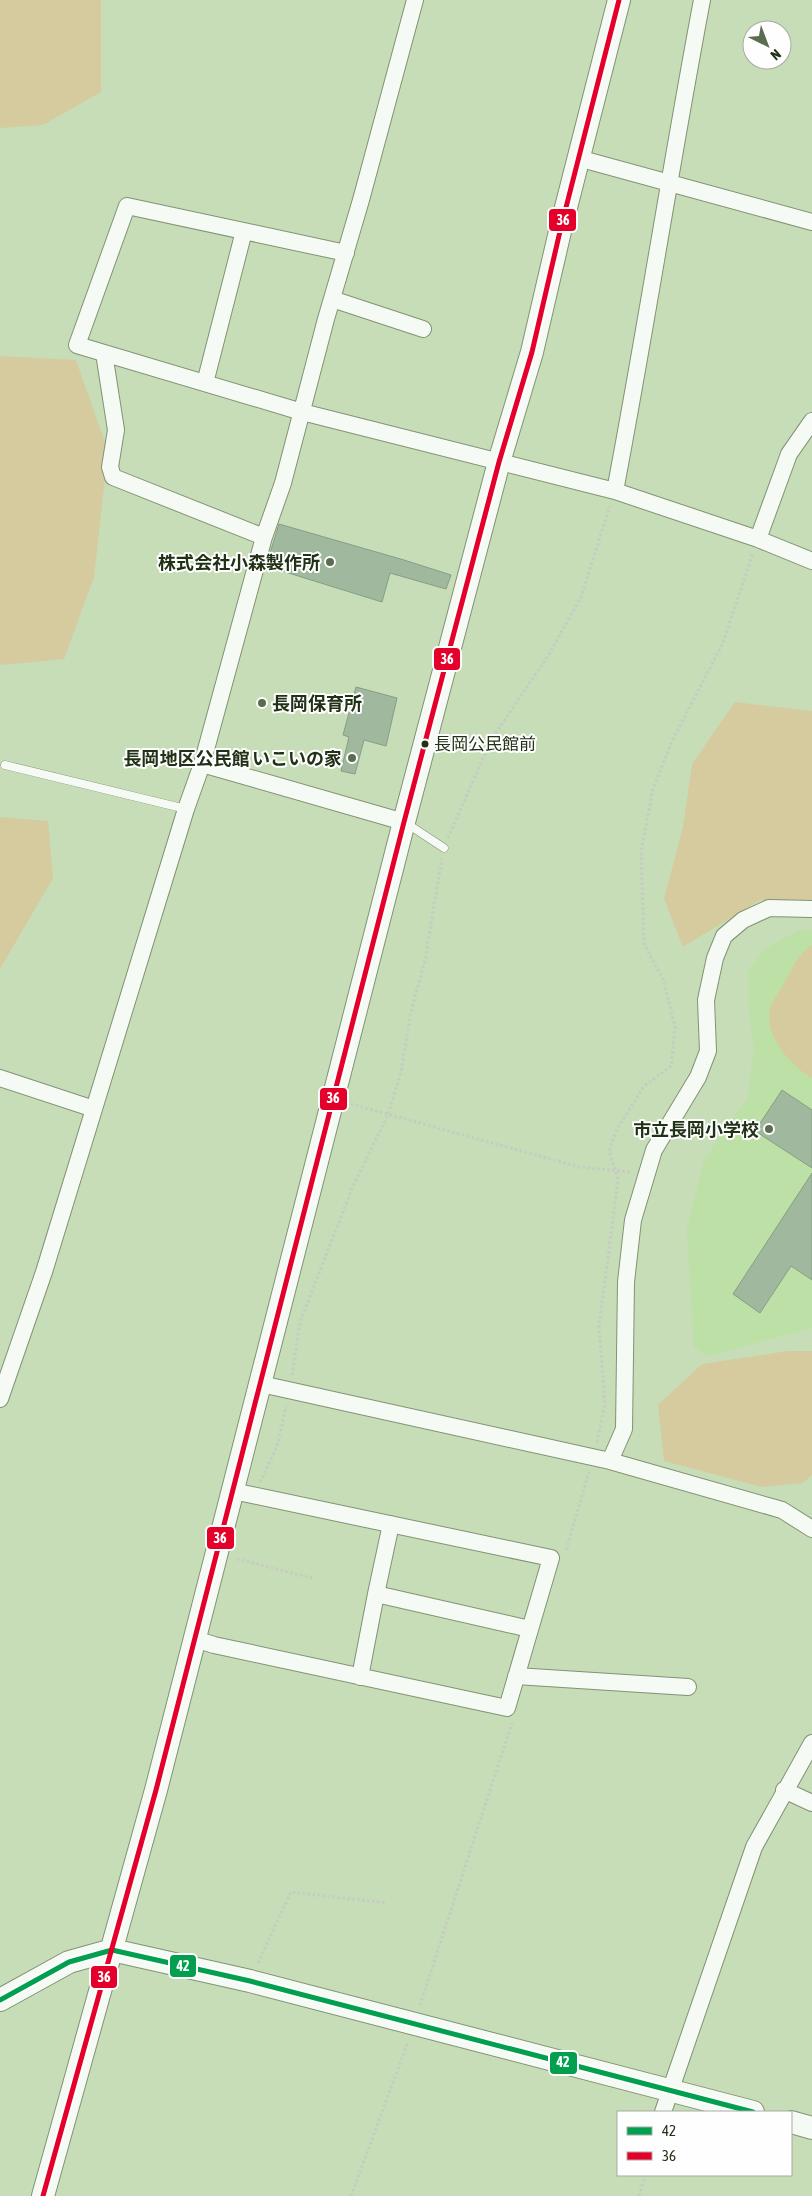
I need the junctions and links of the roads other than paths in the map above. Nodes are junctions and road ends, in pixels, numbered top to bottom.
1 (415, 0) edge
2 (619, 0) edge
3 (702, 0) edge
4 (578, 158) junction
5 (668, 181) junction
6 (812, 222) edge
7 (244, 231) junction
8 (346, 254) junction
9 (332, 299) junction
10 (423, 329) dead end
11 (104, 353) junction
12 (205, 383) junction
13 (302, 412) junction
14 (812, 421) edge
15 (499, 462) junction
16 (615, 492) junction
17 (264, 537) junction
18 (758, 538) junction
19 (812, 562) edge
20 (202, 764) junction
21 (5, 765) dead end
22 (186, 809) junction
23 (404, 822) junction
24 (444, 848) road end
25 (812, 909) edge
26 (0, 1078) edge
27 (94, 1109) junction
28 (261, 1384) junction
29 (0, 1399) edge
30 (610, 1461) junction
31 (243, 1493) junction
32 (391, 1524) junction
33 (812, 1529) edge
34 (376, 1594) junction
35 (530, 1629) junction
36 (195, 1639) junction
37 (516, 1676) junction
38 (360, 1677) junction
39 (688, 1688) dead end
40 (812, 1743) edge
41 (784, 1790) junction
42 (812, 1803) edge
43 (112, 1950) junction
44 (0, 2000) edge
45 (669, 2090) junction
46 (663, 2111) edge
47 (749, 2111) edge
48 (792, 2122) edge
49 (812, 2128) edge
50 (43, 2196) edge

1 - 8 street
2 - 4 street
3 - 5 street
4 - 5 street
4 - 15 street
5 - 6 street
5 - 16 street
7 - 8 street
7 - 11 street
7 - 12 street
8 - 9 street
9 - 10 street
9 - 13 street
11 - 12 street
11 - 17 street
12 - 13 street
13 - 15 street
13 - 17 street
14 - 18 street
15 - 16 street
15 - 23 street
16 - 18 street
17 - 20 street
18 - 19 street
20 - 22 street
20 - 23 street
21 - 22 lane
22 - 27 street
23 - 24 lane
23 - 28 street
25 - 30 street
26 - 27 street
27 - 29 street
28 - 30 street
28 - 31 street
30 - 33 street
31 - 32 street
31 - 36 street
32 - 34 street
32 - 35 street
34 - 35 street
34 - 38 street
35 - 37 street
36 - 38 street
36 - 43 street
37 - 38 street
37 - 39 street
40 - 41 street
41 - 42 street
41 - 45 street
43 - 44 street
43 - 45 street
43 - 50 street
45 - 46 street
45 - 47 street
48 - 49 street

